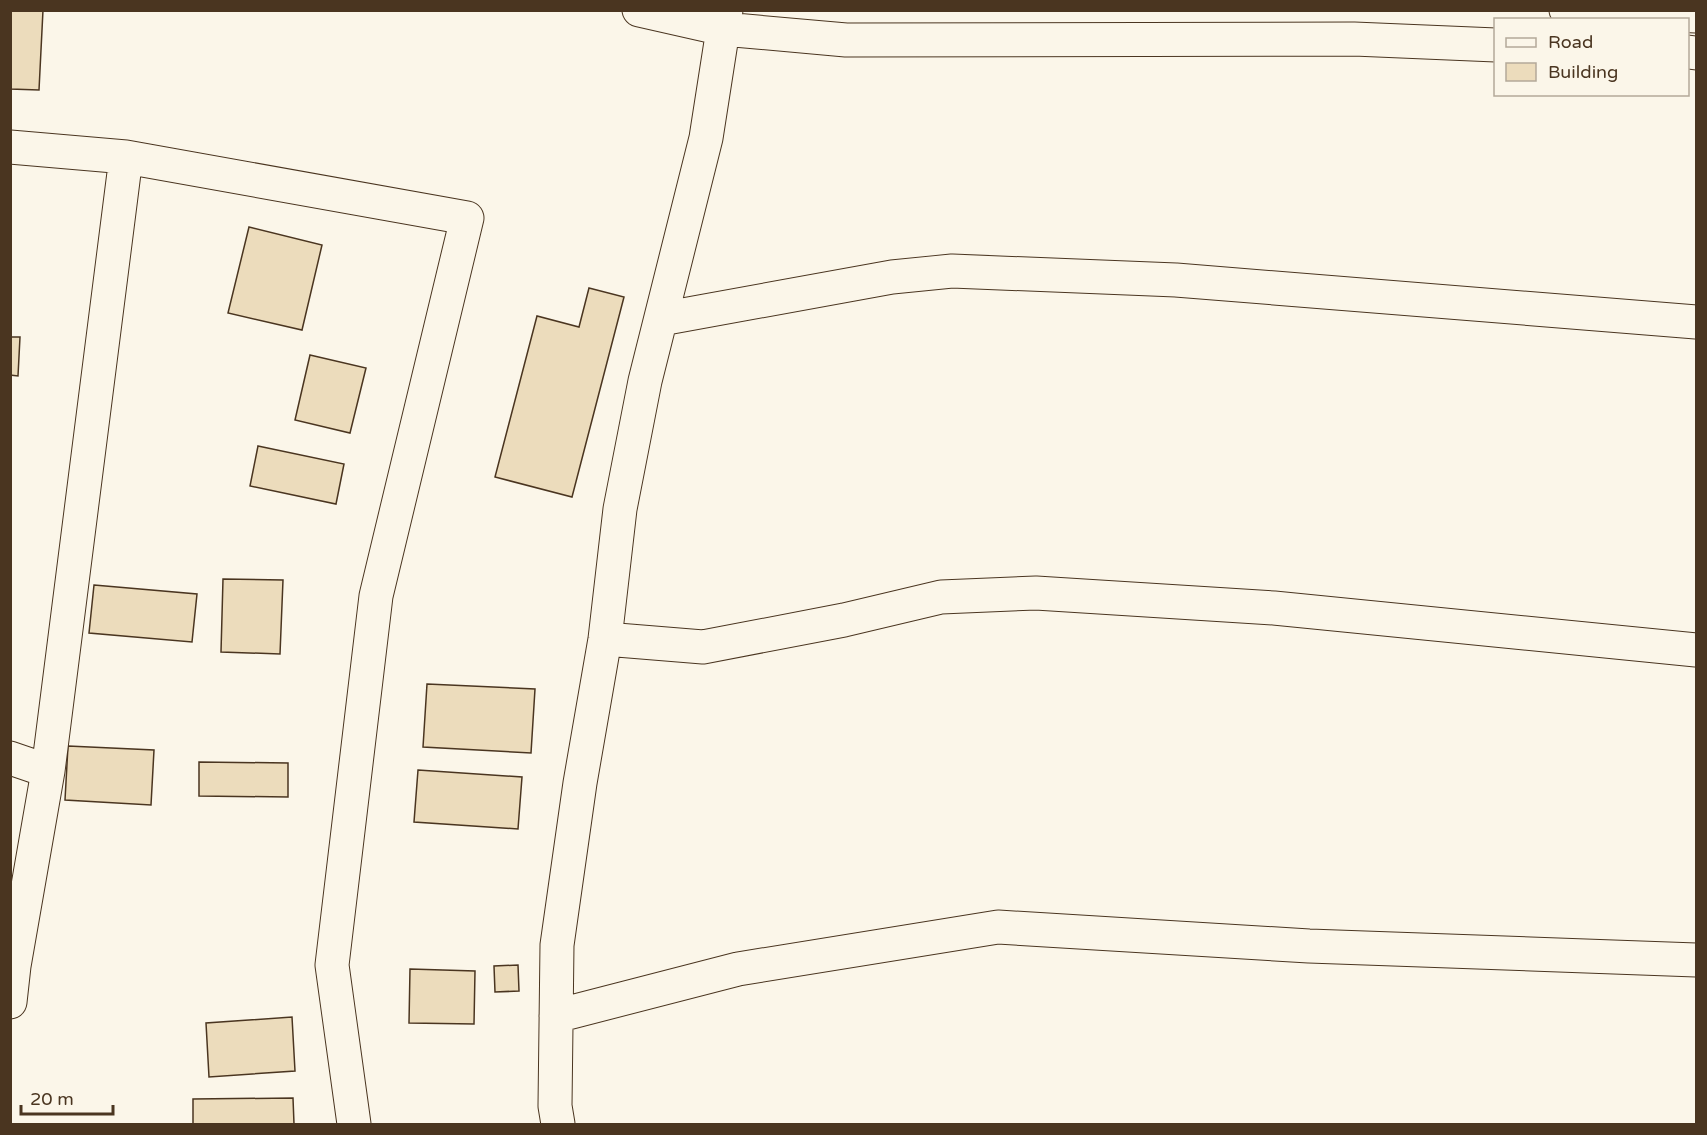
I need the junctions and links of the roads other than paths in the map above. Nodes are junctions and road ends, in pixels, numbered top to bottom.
1 (639, 10) edge
2 (1566, 10) edge
3 (1696, 16) edge
4 (725, 20) edge
5 (1494, 45) edge
6 (10, 147) edge
7 (126, 157) junction
8 (661, 319) junction
9 (1696, 322) edge
10 (605, 639) junction
11 (1696, 650) edge
12 (10, 758) edge
13 (48, 771) junction
14 (1696, 960) edge
15 (10, 1002) edge
16 (556, 1016) junction
17 (354, 1125) edge
18 (558, 1125) edge

1 - 4 street
2 - 3 street
4 - 5 street
4 - 8 street
6 - 7 street
7 - 13 street
7 - 17 street
8 - 9 street
8 - 10 street
10 - 11 street
10 - 16 street
12 - 13 street
13 - 15 street
14 - 16 street
16 - 18 street

